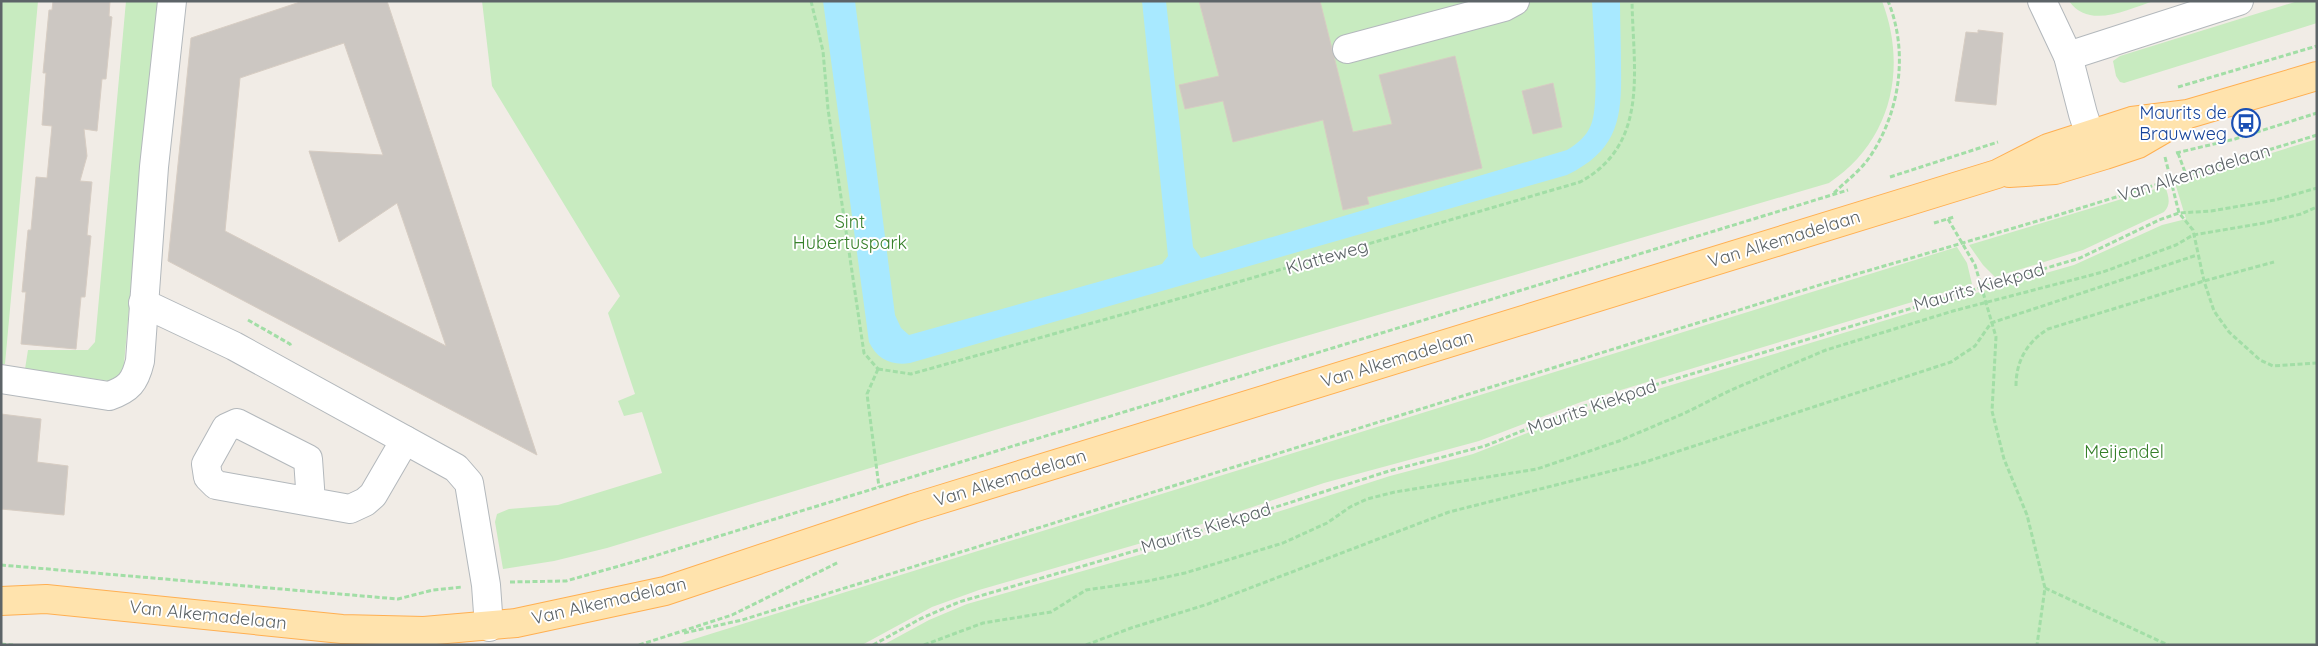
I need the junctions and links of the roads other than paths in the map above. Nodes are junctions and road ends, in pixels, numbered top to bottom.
1 (172, 1) edge
2 (1515, 1) edge
3 (2042, 1) edge
4 (2239, 1) edge
5 (1347, 49) dead end
6 (2068, 56) junction
7 (2317, 76) edge
8 (2188, 114) junction
9 (2090, 135) junction
10 (1997, 174) junction
11 (143, 303) junction
12 (1, 379) edge
13 (405, 440) junction
14 (311, 502) dead end
15 (1, 601) edge
16 (489, 627) junction

1 - 11 street
2 - 5 street
3 - 6 street
4 - 6 street
6 - 9 street
7 - 8 main road, Van Alkemadelaan
8 - 9 main road, Van Alkemadelaan
8 - 10 main road, Van Alkemadelaan
9 - 10 main road, Van Alkemadelaan
10 - 16 main road, Van Alkemadelaan
11 - 12 street
11 - 13 street
13 - 14 street
13 - 16 street
15 - 16 main road, Van Alkemadelaan

